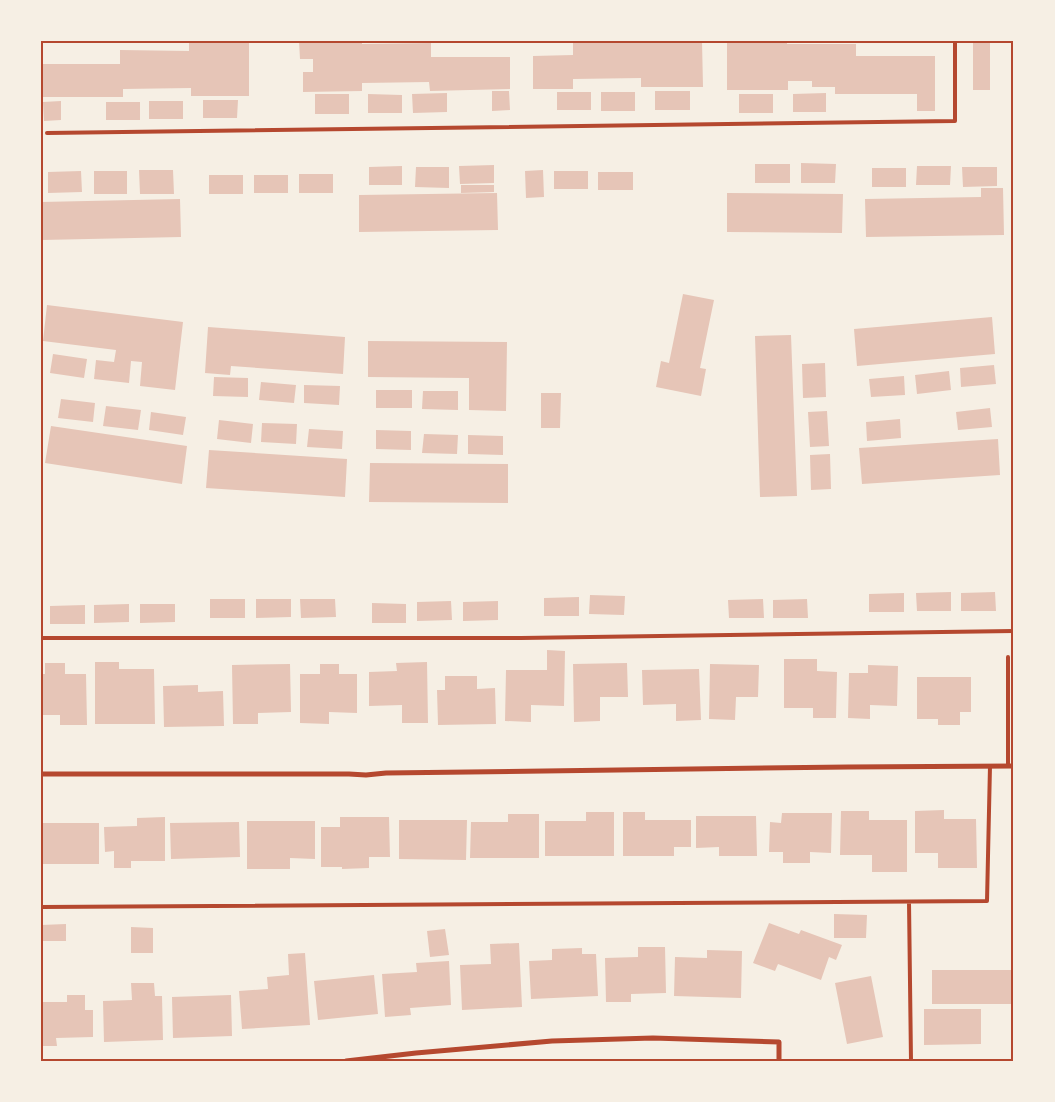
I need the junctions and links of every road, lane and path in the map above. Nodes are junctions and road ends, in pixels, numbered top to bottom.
1 (955, 41) edge
2 (47, 133) dead end
3 (1014, 631) edge
4 (41, 638) edge
5 (1008, 657) dead end
6 (990, 766) junction
7 (1011, 766) edge
8 (41, 774) edge
9 (909, 902) junction
10 (41, 907) edge
11 (346, 1061) edge
12 (779, 1061) edge
13 (911, 1061) edge

1 - 2 lane
3 - 4 lane
5 - 7 lane
6 - 7 street
6 - 8 street
6 - 9 lane
9 - 10 lane
9 - 13 lane
11 - 12 street

